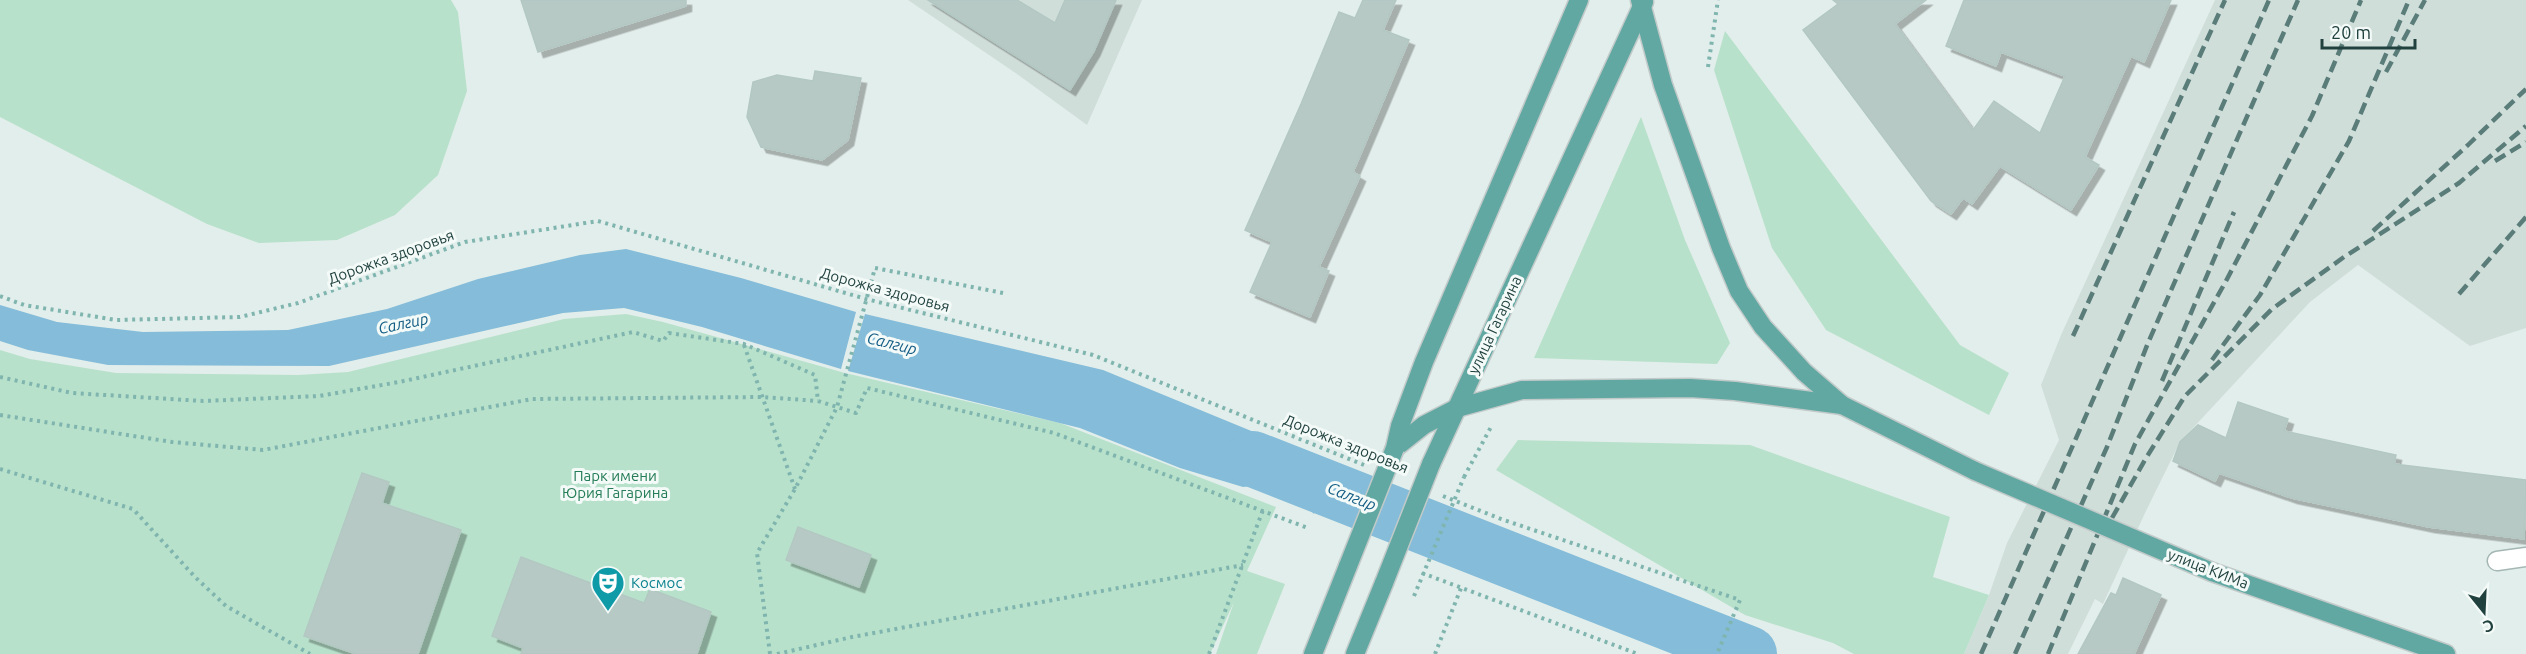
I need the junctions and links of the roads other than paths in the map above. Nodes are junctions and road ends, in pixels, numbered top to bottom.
1 (1579, 0) edge
2 (1642, 2) edge
3 (1842, 405) junction
4 (1457, 408) junction
5 (1395, 448) junction
6 (2526, 557) edge
7 (2498, 561) dead end
8 (1313, 654) edge
9 (1355, 654) edge
10 (2446, 654) edge

1 - 5 main road
2 - 3 main road
2 - 4 main road, улица Гагарина
3 - 4 main road
3 - 10 main road, улица КИМа, bridge
4 - 5 main road
4 - 9 main road, улица Гагарина, bridge
5 - 8 main road, bridge
6 - 7 street

